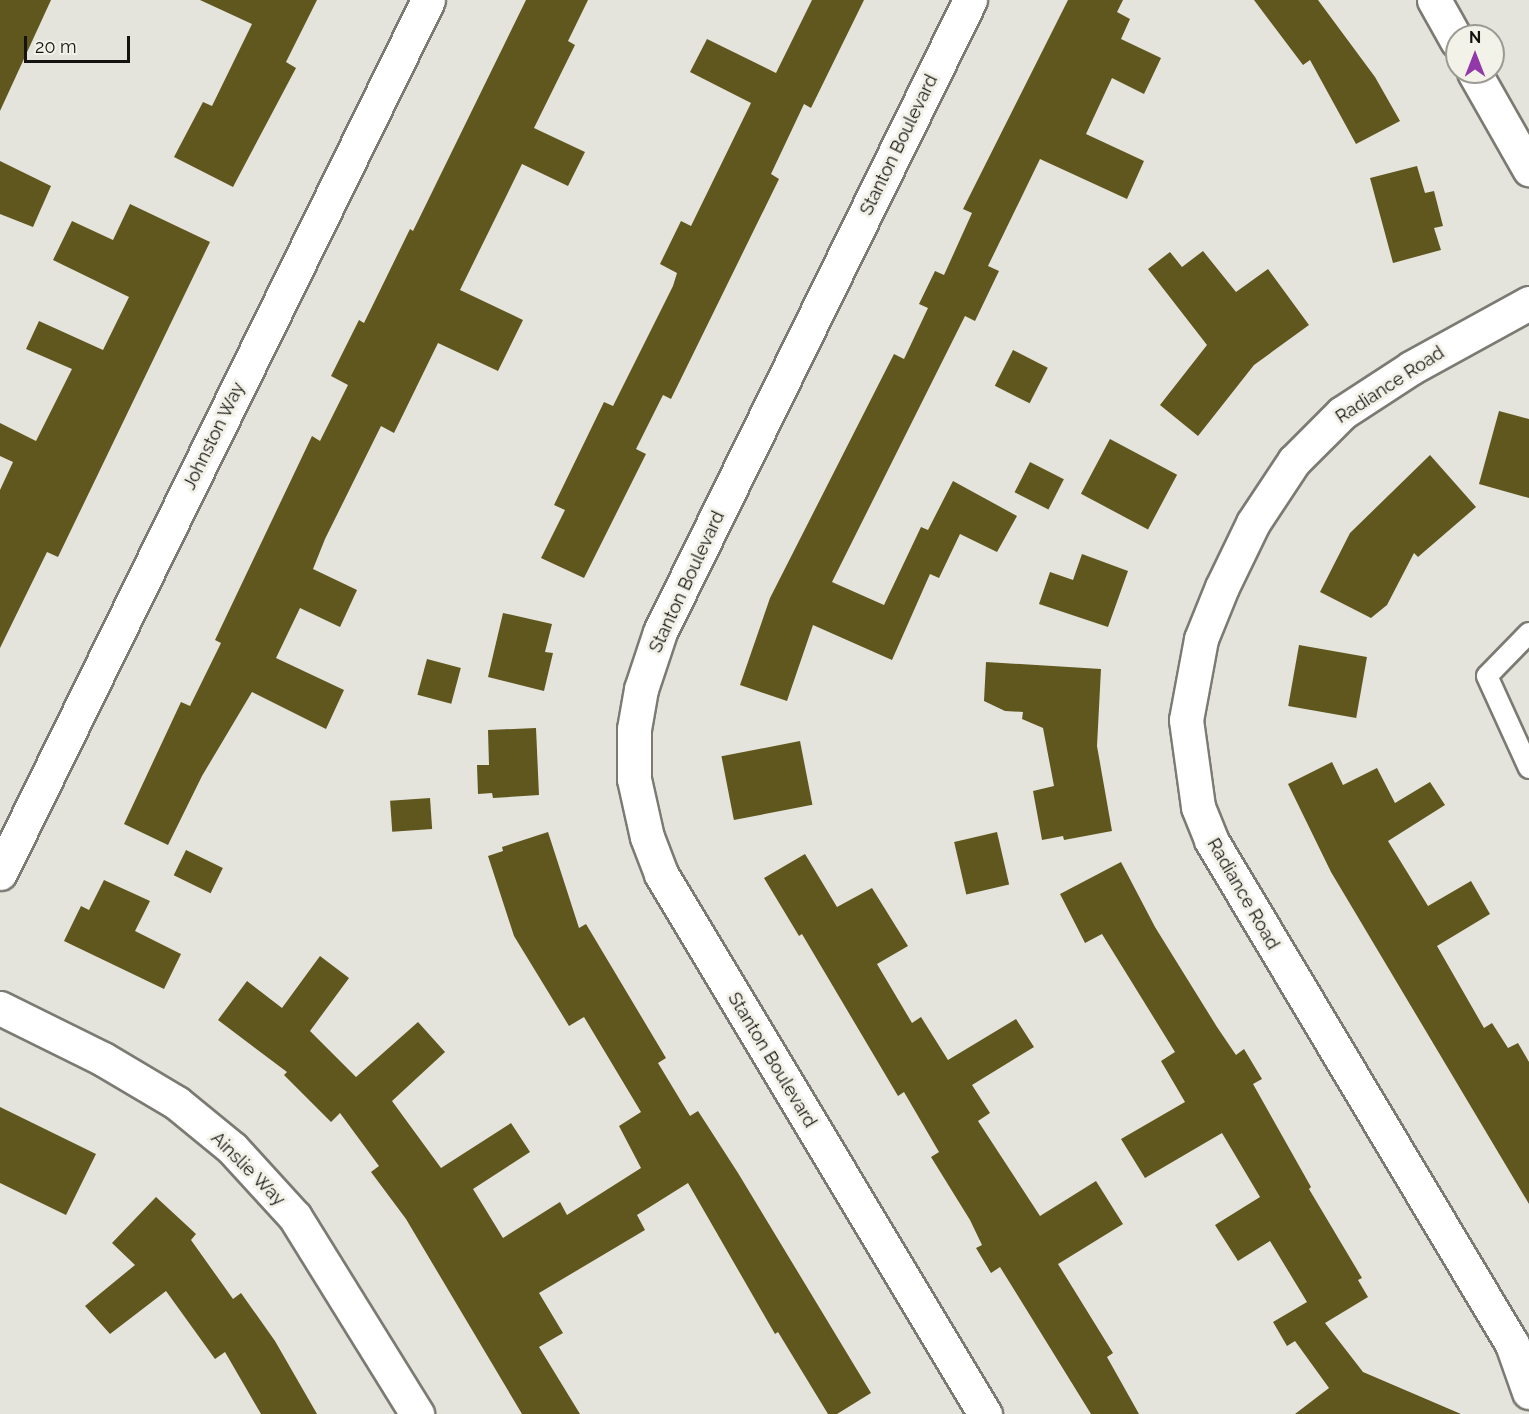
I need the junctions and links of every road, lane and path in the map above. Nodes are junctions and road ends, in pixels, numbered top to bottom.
1 (428, 0) edge
2 (970, 0) edge
3 (1434, 0) edge
4 (1447, 24) edge
5 (1481, 84) edge
6 (1529, 169) edge
7 (1529, 303) edge
8 (1529, 633) edge
9 (1529, 768) edge
10 (0, 873) edge
11 (0, 1008) edge
12 (1529, 1392) edge
13 (417, 1414) edge
14 (985, 1414) edge

1 - 10 street, Johnston Way
2 - 14 street, Stanton Boulevard
3 - 4 street
5 - 6 street
7 - 12 street, Radiance Road
8 - 9 lane
11 - 13 street, Ainslie Way

